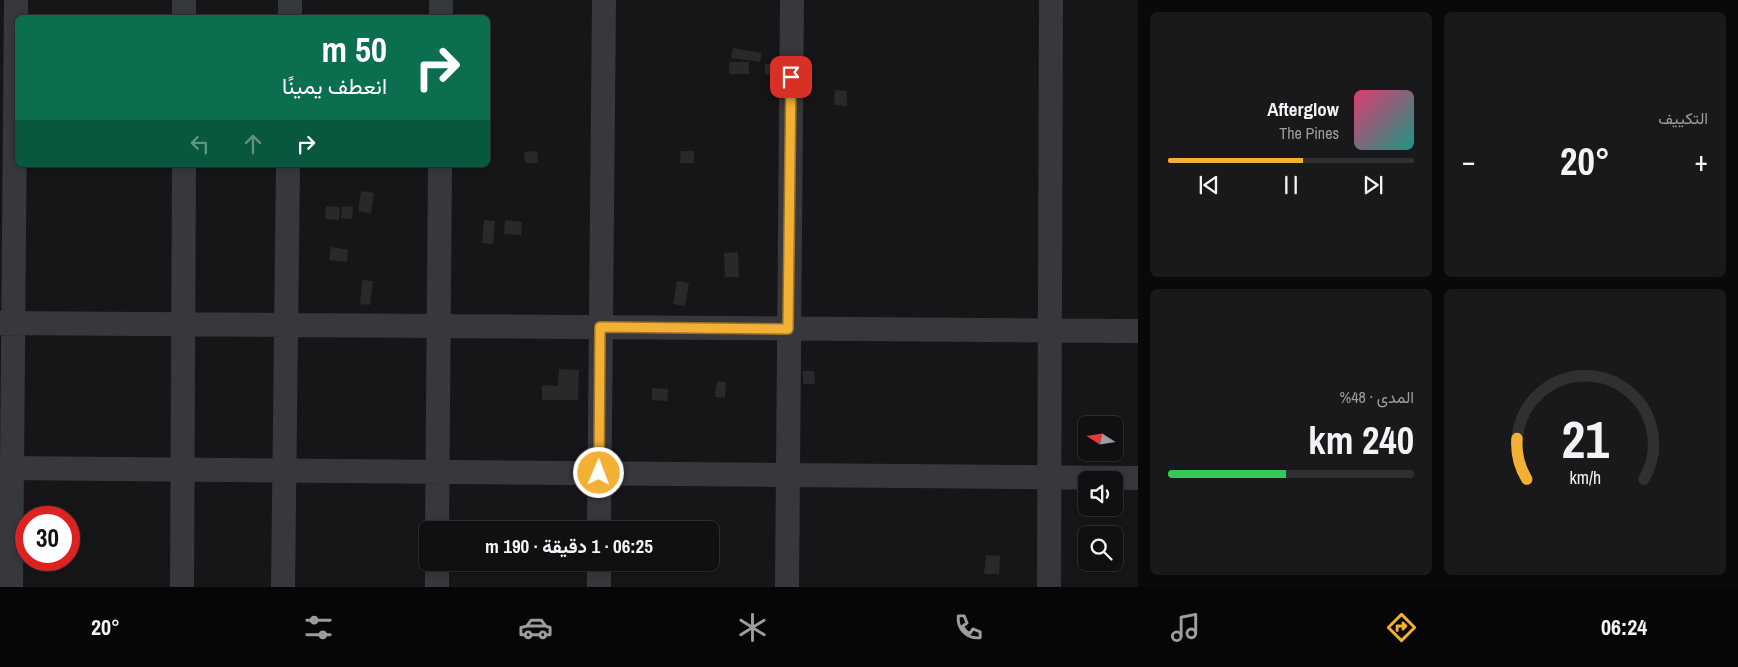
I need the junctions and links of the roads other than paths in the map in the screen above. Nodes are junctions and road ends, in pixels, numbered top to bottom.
1 (16, 0) edge
2 (184, 0) edge
3 (290, 0) edge
4 (441, 0) edge
5 (604, 0) edge
6 (792, 0) edge
7 (1051, 0) edge
8 (16, 15) edge
9 (184, 15) edge
10 (290, 15) edge
11 (441, 15) edge
12 (15, 36) edge
13 (184, 167) edge
14 (288, 167) edge
15 (440, 167) edge
16 (7, 323) edge
17 (183, 324) junction
18 (286, 325) junction
19 (438, 326) junction
20 (600, 327) junction
21 (788, 329) junction
22 (1050, 330) junction
23 (1138, 331) edge
24 (6, 468) edge
25 (182, 469) junction
26 (284, 470) junction
27 (438, 472) junction
28 (599, 473) junction
29 (788, 475) junction
30 (1050, 477) junction
31 (1138, 478) edge
32 (437, 521) edge
33 (599, 521) edge
34 (437, 571) edge
35 (599, 571) edge
36 (11, 587) edge
37 (182, 587) edge
38 (283, 587) edge
39 (437, 587) edge
40 (598, 587) edge
41 (787, 587) edge
42 (1049, 587) edge

1 - 8 street
2 - 9 street
3 - 10 street
4 - 11 street
5 - 20 street
6 - 21 street
7 - 22 street
12 - 16 street
13 - 17 street
14 - 18 street
15 - 19 street
16 - 17 street
16 - 24 street
17 - 18 street
17 - 25 street
18 - 19 street
18 - 26 street
19 - 20 street
19 - 27 street
20 - 21 street
20 - 28 street
21 - 22 street
21 - 29 street
22 - 23 street
22 - 30 street
24 - 25 street
24 - 36 street
25 - 26 street
25 - 37 street
26 - 27 street
26 - 38 street
27 - 28 street
27 - 32 street
28 - 29 street
28 - 33 street
29 - 30 street
29 - 41 street
30 - 31 street
30 - 42 street
34 - 39 street
35 - 40 street

